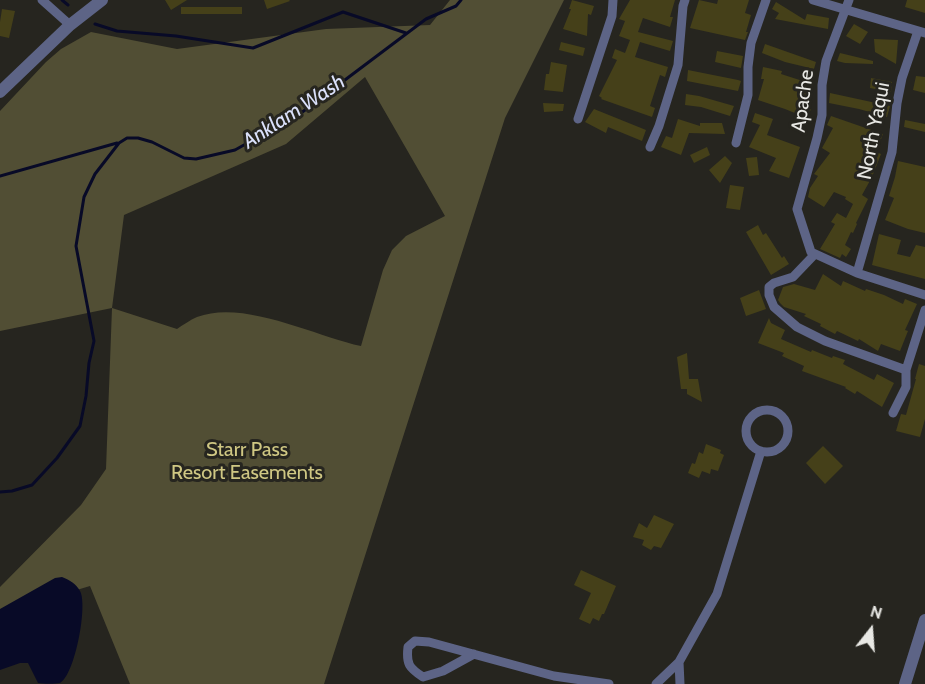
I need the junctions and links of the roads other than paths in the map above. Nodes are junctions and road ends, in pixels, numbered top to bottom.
1 (42, 0) edge
2 (102, 0) edge
3 (613, 0) edge
4 (685, 0) edge
5 (766, 0) edge
6 (813, 0) edge
7 (847, 5) edge
8 (70, 25) junction
9 (922, 32) edge
10 (0, 92) edge
11 (578, 119) dead end
12 (736, 142) dead end
13 (650, 147) dead end
14 (815, 254) junction
15 (856, 273) junction
16 (925, 295) edge
17 (925, 310) edge
18 (906, 370) junction
19 (893, 413) dead end
20 (761, 451) junction
21 (925, 620) edge
22 (920, 652) edge
23 (474, 654) junction
24 (679, 662) junction
25 (609, 684) edge
26 (656, 684) edge
27 (680, 684) edge
28 (905, 684) edge

1 - 8 street
2 - 8 street
3 - 11 street
4 - 13 street
5 - 12 street
6 - 7 street
7 - 9 street
7 - 14 street, Apache
8 - 10 street
9 - 15 street, North Yaqui
14 - 15 street
14 - 18 street
15 - 16 street
17 - 18 street
18 - 19 street
20 - 20 street
20 - 24 street
21 - 22 street
22 - 28 street
23 - 23 street
23 - 25 street
24 - 26 street
24 - 27 street

